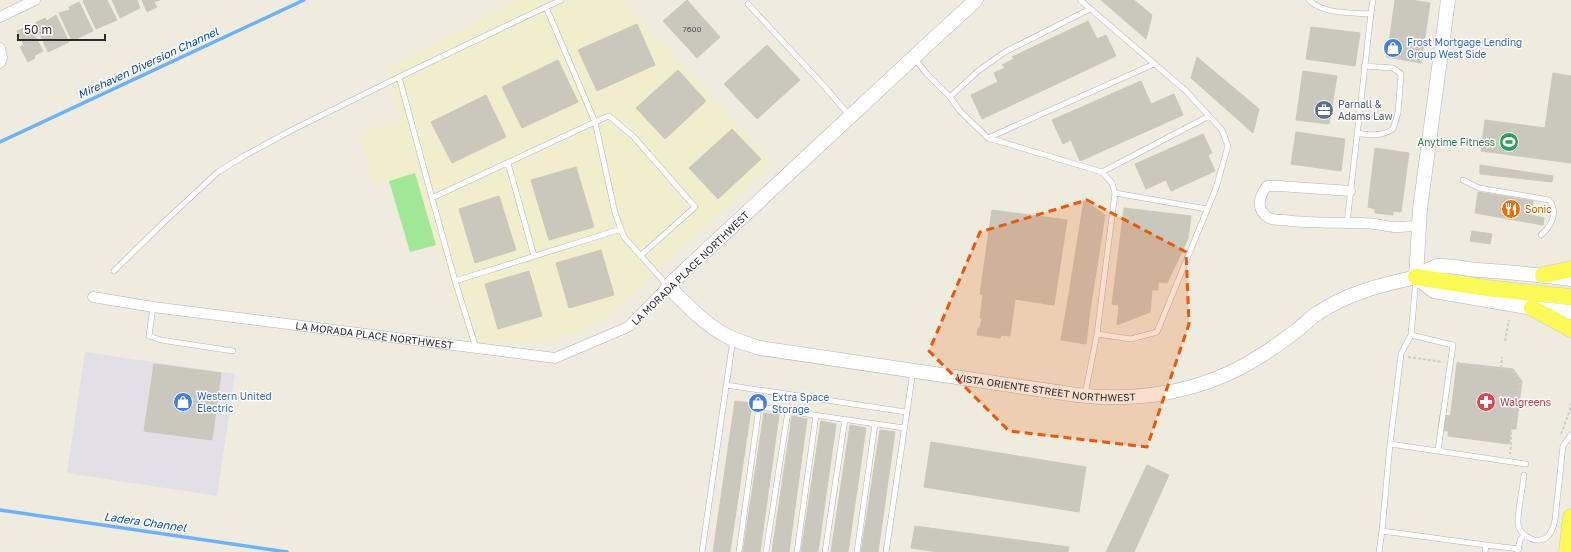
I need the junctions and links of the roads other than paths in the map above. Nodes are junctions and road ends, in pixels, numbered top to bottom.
1 (35, 0) edge
2 (561, 0) edge
3 (976, 0) edge
4 (1080, 0) edge
5 (1310, 0) edge
6 (1373, 0) edge
7 (1448, 0) edge
8 (748, 4) dead end
9 (546, 7) junction
10 (1090, 9) junction
11 (1371, 13) junction
12 (0, 17) edge
13 (0, 48) edge
14 (914, 57) junction
15 (0, 63) edge
16 (1154, 64) junction
17 (1364, 66) junction
18 (399, 76) junction
19 (950, 97) junction
20 (850, 116) junction
21 (1209, 116) junction
22 (595, 122) junction
23 (1357, 133) junction
24 (988, 138) junction
25 (508, 163) junction
26 (1102, 172) junction
27 (1463, 180) dead end
28 (1350, 191) junction
29 (1115, 193) junction
30 (432, 198) junction
31 (1207, 209) junction
32 (1346, 223) junction
33 (1419, 226) junction
34 (621, 229) junction
35 (1541, 235) dead end
36 (534, 256) junction
37 (640, 256) junction
38 (1571, 269) edge
39 (114, 271) dead end
40 (1543, 275) junction
41 (1416, 277) junction
42 (1571, 279) edge
43 (455, 281) junction
44 (668, 286) junction
45 (93, 297) dead end
46 (1571, 297) edge
47 (153, 306) junction
48 (1532, 308) junction
49 (1571, 312) edge
50 (1571, 329) edge
51 (1097, 334) junction
52 (1411, 335) junction
53 (733, 338) junction
54 (476, 348) junction
55 (233, 351) dead end
56 (912, 371) junction
57 (726, 385) junction
58 (1085, 396) junction
59 (788, 411) junction
60 (906, 412) junction
61 (816, 415) junction
62 (845, 419) junction
63 (875, 424) junction
64 (904, 428) junction
65 (1571, 435) edge
66 (1390, 444) junction
67 (1438, 450) junction
68 (1526, 464) dead end
69 (1524, 475) dead end
70 (1571, 517) edge
71 (1382, 531) junction
72 (1524, 535) junction
73 (1486, 546) junction
74 (1518, 551) edge
75 (702, 552) edge
76 (739, 552) edge
77 (766, 552) edge
78 (797, 552) edge
79 (825, 552) edge
80 (857, 552) edge
81 (886, 552) edge
82 (1379, 552) edge
83 (1485, 552) edge
84 (1567, 552) edge

1 - 12 street
2 - 9 lane
3 - 14 street, LA MORADA PLACE NORTHWEST
4 - 10 lane
5 - 11 lane
6 - 11 lane
7 - 33 street
8 - 20 lane
9 - 18 lane
9 - 22 lane
10 - 16 lane
10 - 19 lane
11 - 17 lane
13 - 15 street
14 - 19 lane
14 - 20 street, LA MORADA PLACE NORTHWEST
16 - 21 lane
16 - 24 lane
17 - 23 lane
17 - 23 lane
18 - 30 lane
18 - 39 lane
19 - 24 lane
20 - 44 street, LA MORADA PLACE NORTHWEST
21 - 26 lane
21 - 31 lane
22 - 25 lane
22 - 34 lane
22 - 37 lane
23 - 28 lane
24 - 26 lane
25 - 30 lane
25 - 36 lane
26 - 29 lane
27 - 35 lane
28 - 32 lane
28 - 32 street
29 - 31 lane
29 - 51 lane
30 - 43 lane
31 - 51 lane
32 - 33 street
33 - 41 street
34 - 36 lane
34 - 37 lane
36 - 43 lane
37 - 44 lane
38 - 40 main road
40 - 41 street, VISTA ORIENTE STREET NORTHWEST
40 - 42 street, VISTA ORIENTE STREET NORTHWEST
41 - 46 main road
41 - 48 street
41 - 52 lane
41 - 58 street, VISTA ORIENTE STREET NORTHWEST
43 - 54 lane
44 - 53 street, VISTA ORIENTE STREET NORTHWEST
44 - 54 street, LA MORADA PLACE NORTHWEST
45 - 47 street, LA MORADA PLACE NORTHWEST
47 - 54 street, LA MORADA PLACE NORTHWEST
47 - 55 lane
48 - 49 street
48 - 50 main road
51 - 58 lane
52 - 66 lane
52 - 67 lane
53 - 56 street, VISTA ORIENTE STREET NORTHWEST
53 - 57 lane
56 - 58 street, VISTA ORIENTE STREET NORTHWEST
56 - 60 lane
57 - 60 lane
57 - 75 lane
59 - 61 lane
59 - 76 lane
59 - 77 lane
60 - 64 lane
61 - 62 lane
61 - 78 lane
62 - 63 lane
62 - 79 lane
63 - 64 lane
63 - 80 lane
64 - 81 lane
65 - 72 lane
66 - 67 lane
66 - 71 lane
67 - 68 lane
69 - 72 lane
70 - 84 main road
71 - 73 lane
71 - 82 lane
72 - 74 lane
73 - 74 lane
73 - 83 lane

